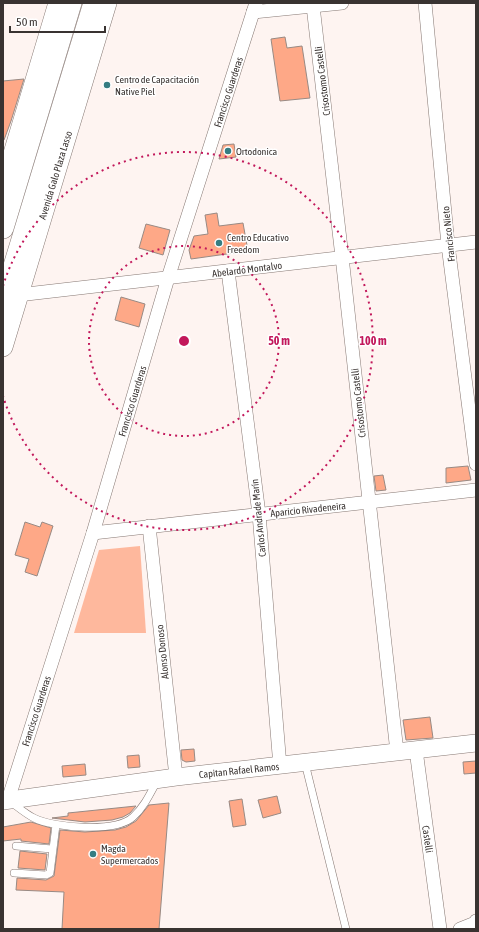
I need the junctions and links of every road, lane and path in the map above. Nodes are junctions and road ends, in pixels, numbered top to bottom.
1 (58, 3) edge
2 (71, 3) edge
3 (94, 3) edge
4 (107, 3) edge
5 (342, 3) edge
6 (425, 3) edge
7 (313, 6) junction
8 (254, 8) edge
9 (3, 187) edge
10 (3, 228) edge
11 (476, 242) edge
12 (448, 245) junction
13 (342, 257) junction
14 (228, 271) junction
15 (168, 278) junction
16 (11, 299) edge
17 (3, 347) edge
18 (476, 464) edge
19 (476, 490) edge
20 (369, 502) junction
21 (259, 514) junction
22 (149, 526) junction
23 (93, 533) junction
24 (476, 743) edge
25 (416, 750) junction
26 (397, 752) junction
27 (305, 763) junction
28 (280, 766) junction
29 (176, 777) junction
30 (157, 780) junction
31 (6, 800) edge
32 (56, 825) junction
33 (16, 846) dead end
34 (52, 849) junction
35 (14, 873) dead end
36 (476, 921) edge
37 (346, 929) edge
38 (440, 929) edge
39 (460, 929) edge

1 - 9 main road
2 - 10 main road
3 - 16 main road, Avenida Galo Plaza Lasso
4 - 16 main road, Avenida Galo Plaza Lasso
5 - 7 street
6 - 12 street, Francisco Nieto
7 - 8 street
7 - 13 street, Crisostomo Castelli
8 - 15 street, Francisco Guarderas
11 - 12 street, Abelardo Montalvo
12 - 13 street, Abelardo Montalvo
12 - 18 street, Francisco Nieto
13 - 14 street, Abelardo Montalvo
13 - 20 street, Crisostomo Castelli
14 - 15 street, Abelardo Montalvo
14 - 21 street, Carlos Andrade Marín
15 - 16 street, Abelardo Montalvo
15 - 23 street, Francisco Guarderas
16 - 17 main road, Avenida Galo Plaza Lasso
19 - 20 street, Aparicio Rivadeneira
20 - 21 street, Aparicio Rivadeneira
20 - 26 street, Crisostomo Castelli
21 - 22 street, Aparicio Rivadeneira
21 - 28 street, Carlos Andrade Marín
22 - 23 street, Aparicio Rivadeneira
22 - 29 street, Alonso Donoso
23 - 31 street, Francisco Guarderas
24 - 25 street, Capitan Rafael Ramos
25 - 26 street, Capitan Rafael Ramos
25 - 38 street, Castelli
26 - 27 street, Capitan Rafael Ramos
27 - 28 street, Capitan Rafael Ramos
27 - 37 lane
28 - 29 street, Capitan Rafael Ramos
29 - 30 street, Capitan Rafael Ramos
30 - 31 street, Capitan Rafael Ramos
30 - 32 lane
31 - 32 lane
32 - 34 lane
33 - 34 lane
34 - 35 lane
36 - 39 street

